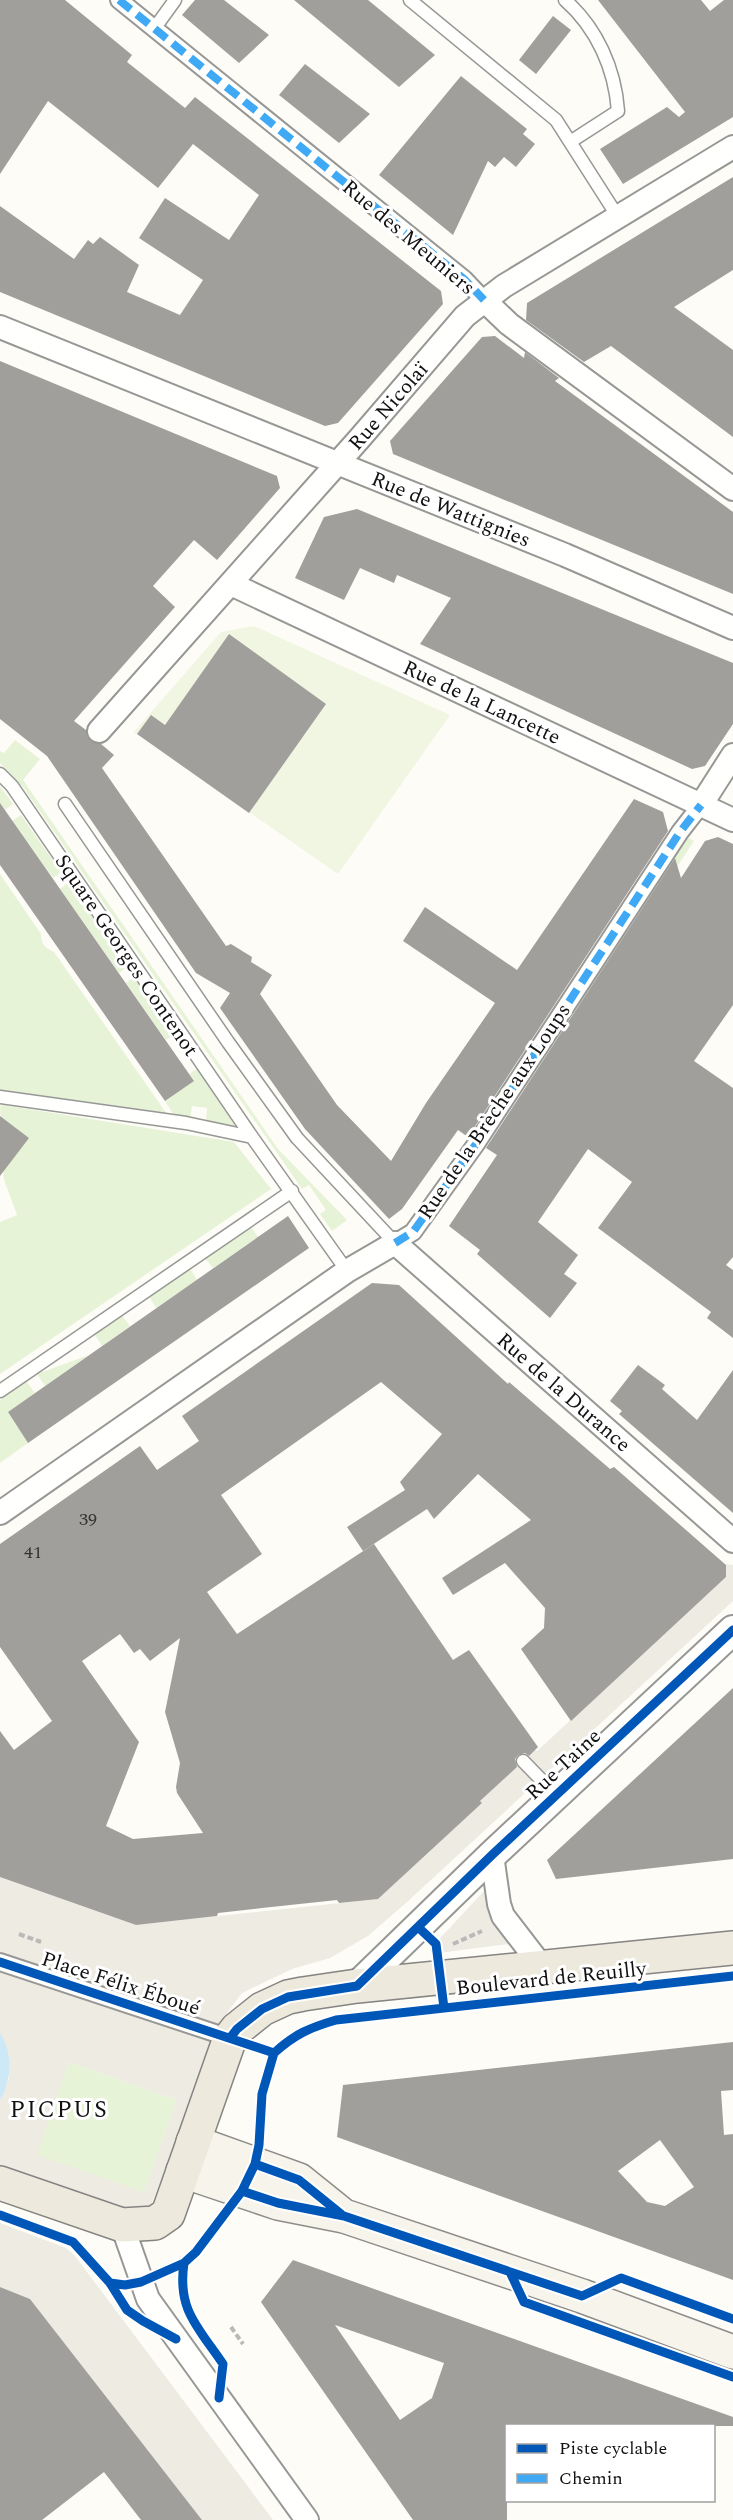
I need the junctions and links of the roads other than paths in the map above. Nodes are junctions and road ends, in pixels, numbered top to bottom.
1 (119, 0) edge
2 (175, 0) edge
3 (410, 0) edge
4 (565, 0) edge
5 (154, 29) junction
6 (570, 142) junction
7 (733, 147) edge
8 (618, 217) junction
9 (484, 300) junction
10 (0, 327) edge
11 (338, 463) junction
12 (733, 489) edge
13 (231, 584) junction
14 (733, 628) edge
15 (99, 731) dead end
16 (733, 755) edge
17 (0, 774) edge
18 (65, 804) dead end
19 (701, 805) junction
20 (733, 820) edge
21 (0, 1097) edge
22 (252, 1137) junction
23 (292, 1191) junction
24 (395, 1243) junction
25 (347, 1271) junction
26 (0, 1391) edge
27 (0, 1512) edge
28 (733, 1541) edge
29 (733, 1630) edge
30 (523, 1761) dead end
31 (556, 1795) junction
32 (492, 1855) junction
33 (733, 1948) edge
34 (0, 1962) edge
35 (543, 1968) junction
36 (357, 1986) junction
37 (230, 2038) junction
38 (188, 2157) junction
39 (0, 2183) edge
40 (122, 2225) junction
41 (733, 2352) edge
42 (307, 2520) edge

1 - 5 street, Rue des Meuniers
2 - 5 lane
3 - 6 lane
4 - 6 lane
5 - 9 street, Rue des Meuniers
6 - 8 lane
7 - 8 street, Rue Nicolaï
8 - 9 street, Rue Nicolaï
9 - 11 street, Rue Nicolaï
9 - 12 street, Rue des Meuniers
10 - 11 street, Rue de Wattignies
11 - 13 street, Rue Nicolaï
11 - 14 street, Rue de Wattignies
13 - 15 street, Rue Nicolaï
13 - 19 street, Rue de la Lancette
16 - 19 street, Rue de la Brèche aux Loups
17 - 22 lane, Square Georges Contenot
18 - 24 lane
19 - 20 street, Rue de la Lancette
19 - 24 street, Rue de la Brèche aux Loups
21 - 22 lane
22 - 23 lane, Square Georges Contenot
23 - 25 lane, Square Georges Contenot
23 - 26 lane
24 - 25 street, Rue de la Brèche aux Loups
24 - 28 street, Rue de la Durance
25 - 27 street, Rue de la Brèche aux Loups
29 - 31 street, Rue Taine
30 - 31 lane
31 - 32 street, Rue Taine
32 - 35 street
32 - 36 street, Rue Taine
33 - 35 main road, Boulevard de Reuilly
34 - 37 street, Place Félix Éboué
35 - 36 main road, Boulevard de Reuilly
36 - 37 main road
37 - 38 main road
38 - 40 main road
38 - 41 main road
39 - 40 main road
40 - 42 street

